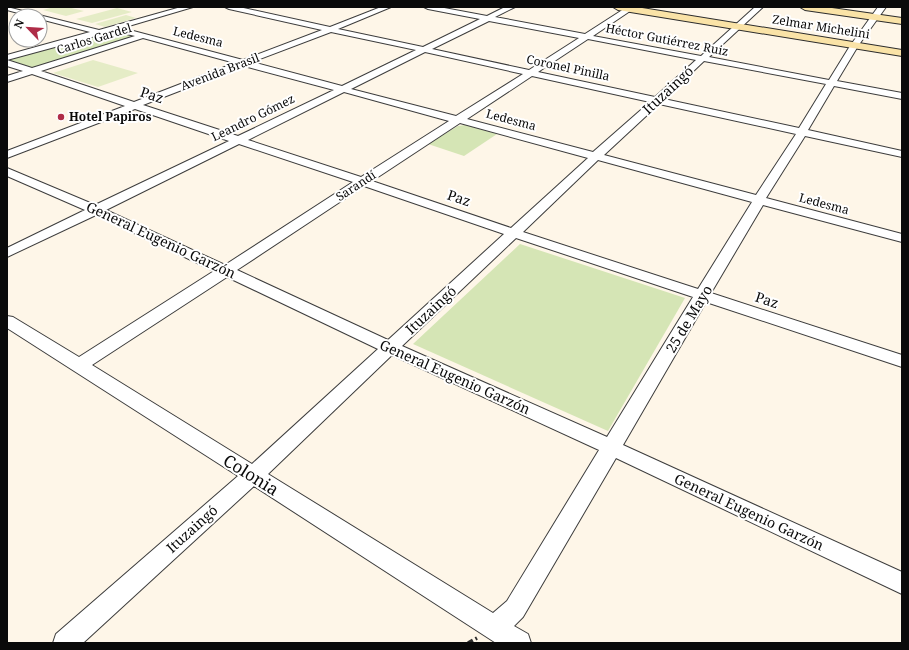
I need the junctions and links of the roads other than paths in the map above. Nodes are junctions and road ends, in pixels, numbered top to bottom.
1 (189, 7) edge
2 (229, 7) edge
3 (374, 7) edge
4 (387, 7) edge
5 (428, 7) edge
6 (511, 7) edge
7 (759, 7) edge
8 (805, 7) edge
9 (882, 7) edge
10 (627, 8) edge
11 (876, 17) junction
12 (48, 18) edge
13 (488, 18) junction
14 (902, 21) edge
15 (736, 27) junction
16 (113, 28) junction
17 (326, 28) junction
18 (99, 32) junction
19 (143, 36) junction
20 (587, 37) junction
21 (854, 46) junction
22 (424, 49) junction
23 (902, 53) edge
24 (7, 58) edge
25 (702, 58) junction
26 (239, 61) junction
27 (7, 63) edge
28 (31, 71) junction
29 (532, 73) junction
30 (7, 79) edge
31 (832, 83) junction
32 (343, 88) junction
33 (902, 96) edge
34 (657, 100) junction
35 (129, 104) junction
36 (459, 120) junction
37 (802, 132) junction
38 (239, 140) junction
39 (7, 148) edge
40 (902, 154) edge
41 (7, 155) edge
42 (596, 156) junction
43 (10, 177) edge
44 (364, 182) junction
45 (760, 200) junction
46 (96, 210) junction
47 (513, 233) junction
48 (902, 238) edge
49 (7, 253) edge
50 (227, 270) junction
51 (703, 296) junction
52 (7, 321) edge
53 (391, 348) junction
54 (902, 361) edge
55 (80, 365) junction
56 (612, 448) junction
57 (252, 476) junction
58 (902, 582) edge
59 (495, 628) junction
60 (65, 643) edge
61 (519, 643) edge

1 - 16 street
2 - 17 street, Coronel Pinilla
3 - 17 street, Avenida Brasil
4 - 17 street, Avenida Brasil
5 - 13 street, Héctor Gutiérrez Ruiz
6 - 13 street, Leandro Gómez
7 - 15 street, Ituzaingó
8 - 11 street
9 - 11 street, 25 de Mayo
10 - 15 street, Zelmar Michelini
10 - 20 street, Sarandí
11 - 14 street
11 - 21 street, 25 de Mayo
12 - 18 street
13 - 20 street, Héctor Gutiérrez Ruiz
13 - 22 street, Leandro Gómez
15 - 21 street, Zelmar Michelini
15 - 25 street, Ituzaingó
16 - 18 street
16 - 19 street, Ledesma
17 - 22 street, Coronel Pinilla
17 - 26 street, Avenida Brasil
18 - 24 street
19 - 26 street, Ledesma
19 - 28 street, Carlos Gardel
20 - 25 street, Héctor Gutiérrez Ruiz
20 - 29 street, Sarandí
21 - 23 street, Zelmar Michelini
21 - 31 street, 25 de Mayo
22 - 29 street, Coronel Pinilla
22 - 32 street, Leandro Gómez
25 - 31 street, Héctor Gutiérrez Ruiz
25 - 34 street, Ituzaingó
26 - 32 street, Ledesma
26 - 35 street, Avenida Brasil
27 - 28 street, Paz
28 - 30 street, Carlos Gardel
28 - 35 street, Paz
29 - 34 street, Coronel Pinilla
29 - 36 street, Sarandí
31 - 33 street, Héctor Gutiérrez Ruiz
31 - 37 street, 25 de Mayo
32 - 36 street, Ledesma
32 - 38 street, Leandro Gómez
34 - 37 street, Coronel Pinilla
34 - 42 street, Ituzaingó
35 - 38 street, Paz
35 - 39 street, Avenida Brasil
35 - 41 street, Avenida Brasil
36 - 42 street, Ledesma
36 - 44 street, Sarandí
37 - 40 street, Coronel Pinilla
37 - 45 street, 25 de Mayo
38 - 44 street, Paz
38 - 46 street, Leandro Gómez
42 - 45 street, Ledesma
42 - 47 street, Ituzaingó
43 - 46 street, General Eugenio Garzón
44 - 47 street, Paz
44 - 50 street, Sarandí
45 - 48 street, Ledesma
45 - 51 street, 25 de Mayo
46 - 49 street, Leandro Gómez
46 - 50 street, General Eugenio Garzón
47 - 51 street, Paz
47 - 53 street, Ituzaingó
50 - 53 street, General Eugenio Garzón
50 - 55 street, Sarandí
51 - 54 street, Paz
51 - 56 street, 25 de Mayo
52 - 55 street, Colonia
53 - 56 street, General Eugenio Garzón
53 - 57 street, Ituzaingó
55 - 57 street, Colonia
56 - 58 street, General Eugenio Garzón
56 - 59 street, 25 de Mayo
57 - 59 street, Colonia
57 - 60 street, Ituzaingó
59 - 61 street, Colonia

